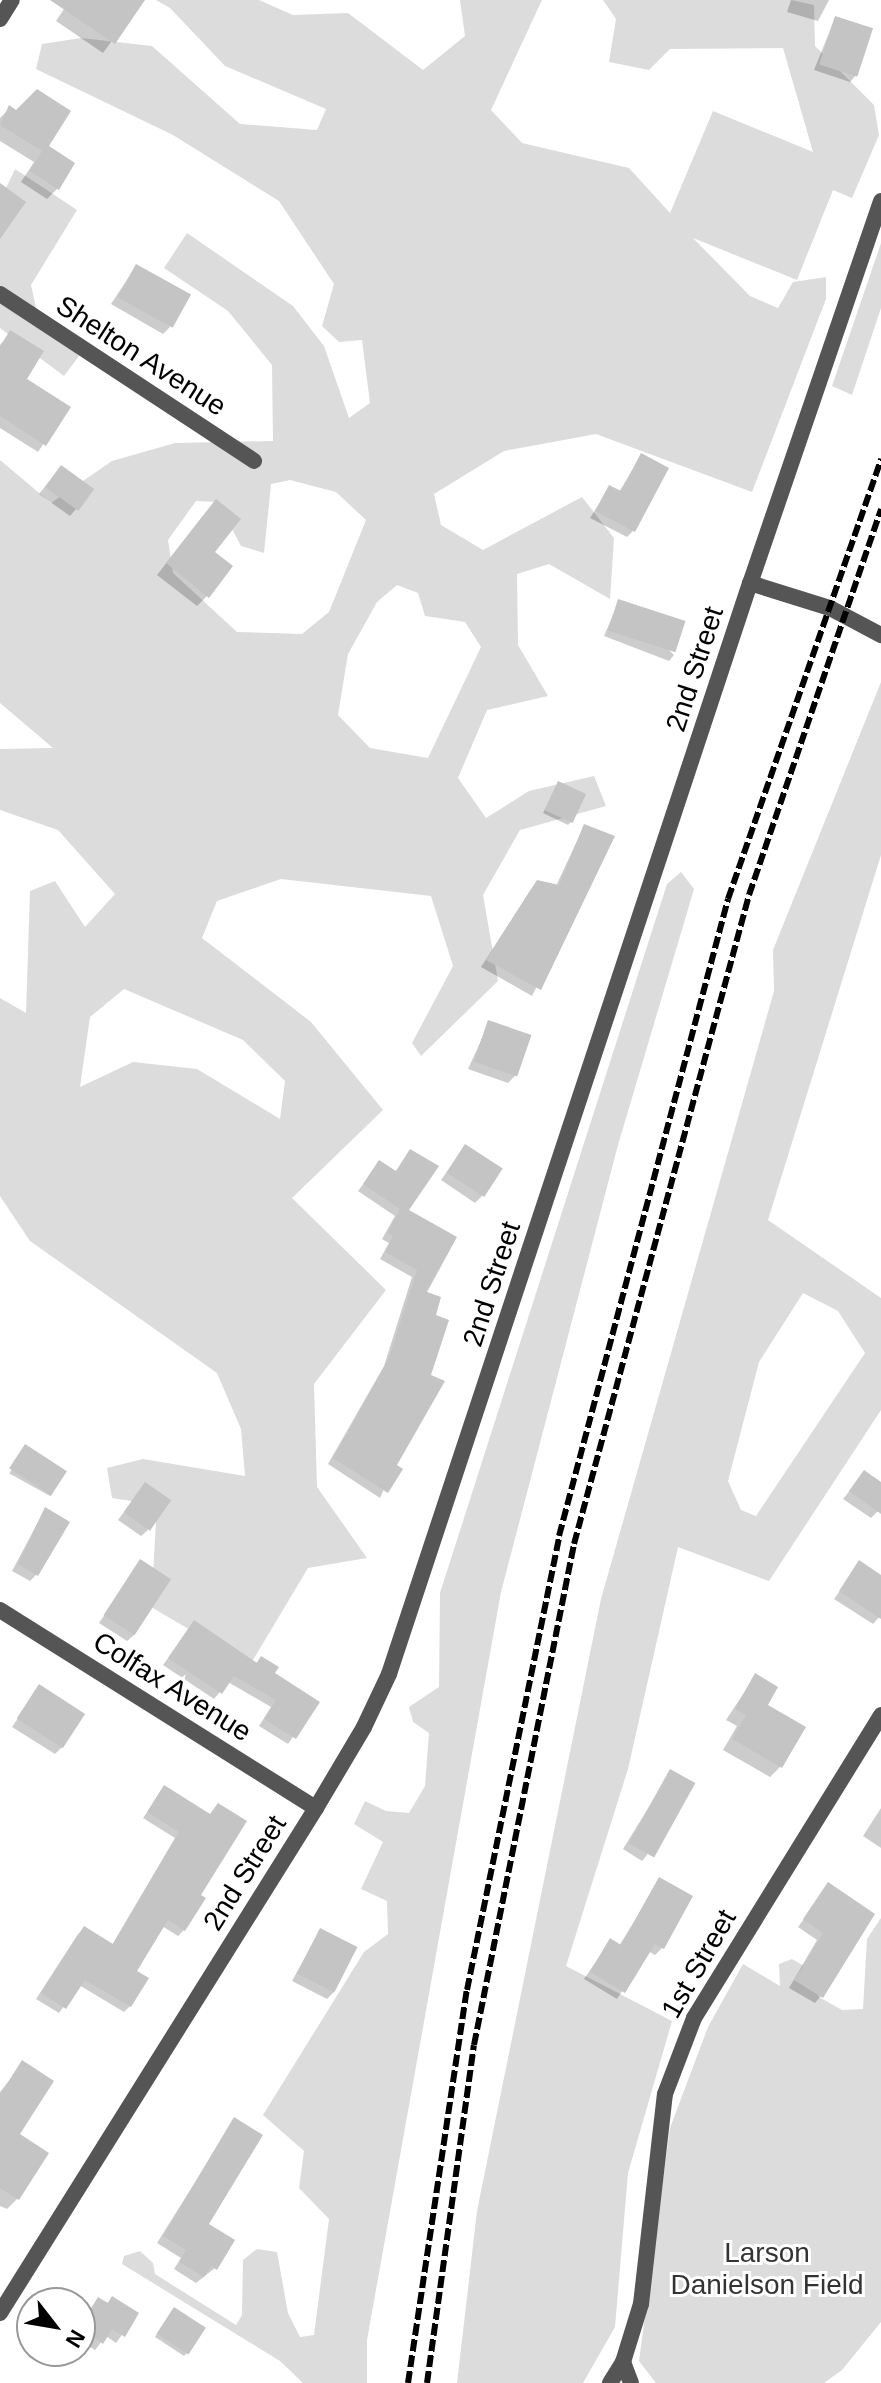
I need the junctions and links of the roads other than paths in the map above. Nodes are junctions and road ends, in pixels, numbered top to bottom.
1 (12, 0) edge
2 (0, 19) edge
3 (881, 201) edge
4 (0, 294) edge
5 (254, 461) dead end
6 (750, 583) junction
7 (881, 635) edge
8 (0, 1610) edge
9 (881, 1715) edge
10 (316, 1808) junction
11 (0, 2313) edge
12 (623, 2362) junction
13 (610, 2383) edge
14 (631, 2383) edge

1 - 2 street
3 - 6 street, 2nd Street
4 - 5 street, Shelton Avenue
6 - 7 street
6 - 10 street, 2nd Street
8 - 10 street, Colfax Avenue
9 - 12 street, 1st Street
10 - 11 street, 2nd Street
12 - 13 street, 1st Street
12 - 14 street

